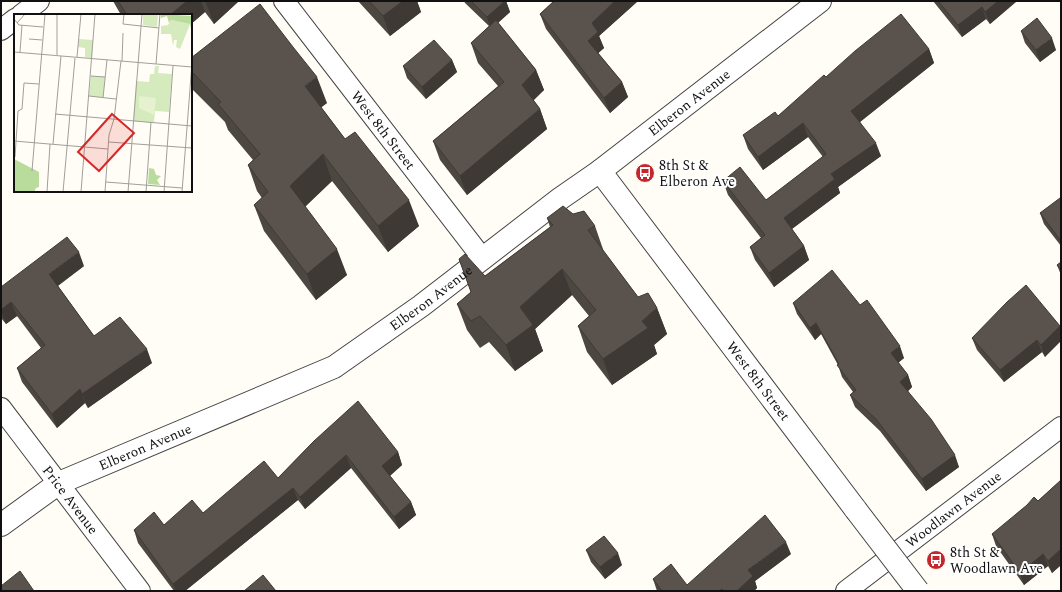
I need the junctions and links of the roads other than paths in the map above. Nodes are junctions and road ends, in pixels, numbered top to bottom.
1 (39, 1) edge
2 (284, 1) edge
3 (820, 1) edge
4 (22, 14) edge
5 (14, 20) edge
6 (1, 30) edge
7 (600, 171) junction
8 (483, 259) junction
9 (1, 408) edge
10 (1061, 427) edge
11 (59, 483) junction
12 (1, 525) edge
13 (140, 591) edge
14 (846, 591) edge
15 (918, 591) edge

1 - 4 street
2 - 8 street, West 8th Street
3 - 7 street, Elberon Avenue
5 - 6 street
7 - 8 street, Elberon Avenue
7 - 15 street, West 8th Street, bridge
8 - 11 street, Elberon Avenue
9 - 11 street, Price Avenue
10 - 14 street, Woodlawn Avenue
11 - 12 street, Elberon Avenue
11 - 13 street, Price Avenue

